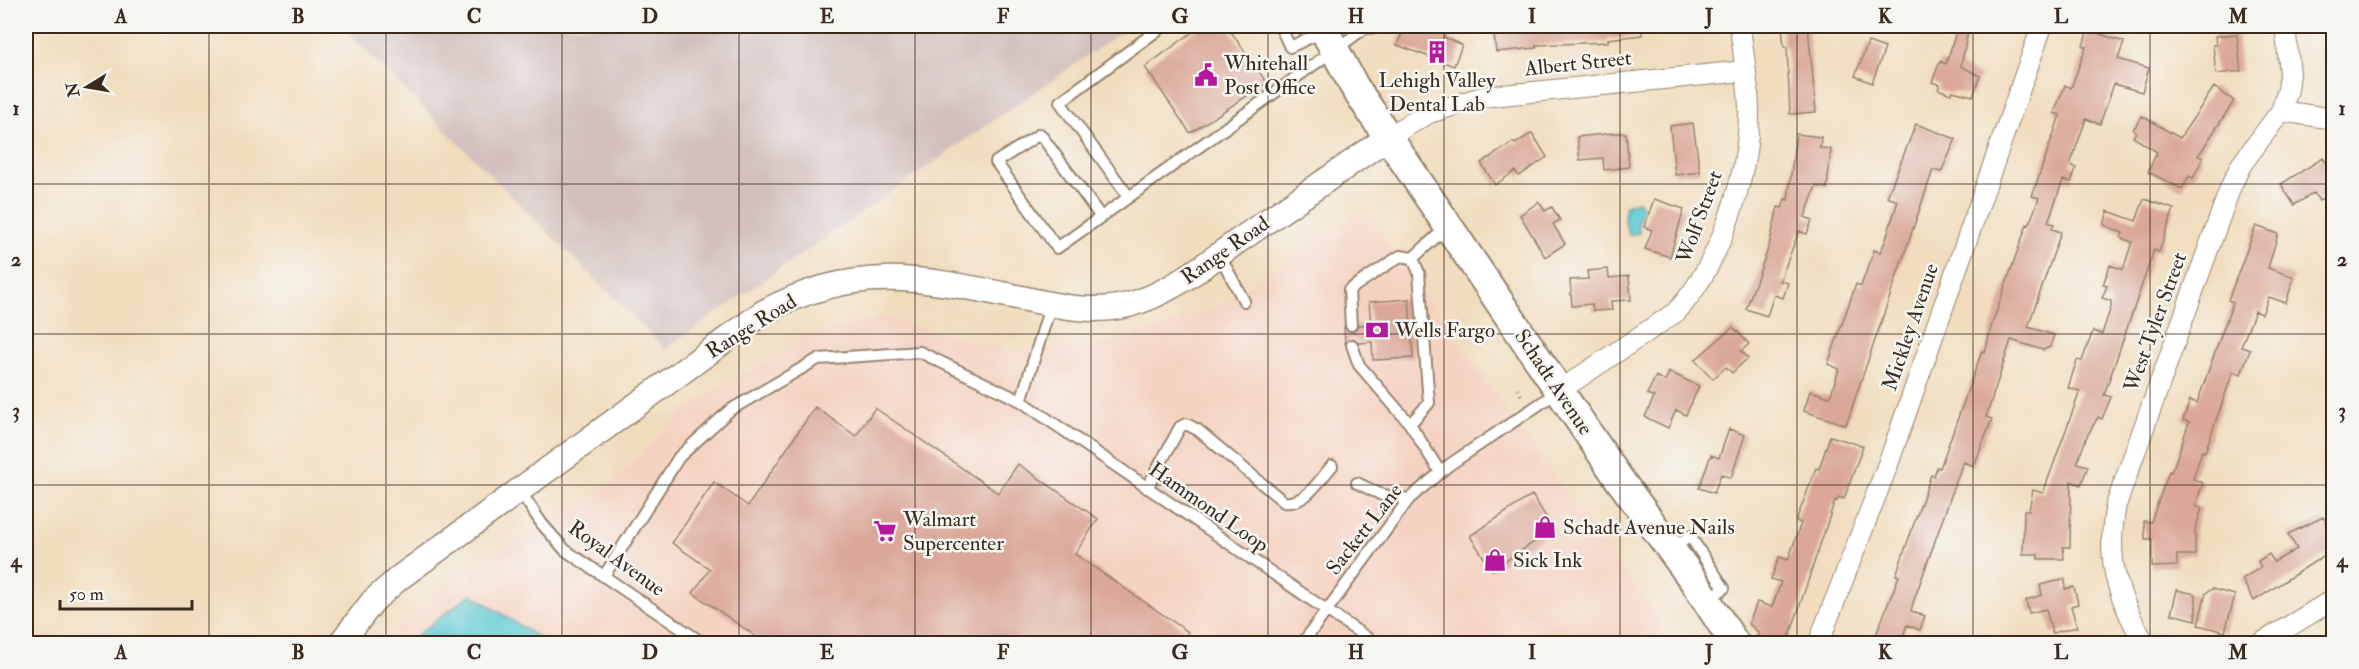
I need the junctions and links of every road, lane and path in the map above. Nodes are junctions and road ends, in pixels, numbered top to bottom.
1 (1163, 26) edge
2 (1280, 26) edge
3 (1386, 26) edge
4 (1740, 26) edge
5 (2042, 26) edge
6 (2285, 26) edge
7 (1327, 36) edge
8 (1745, 71) junction
9 (2281, 111) junction
10 (2334, 119) edge
11 (1388, 138) junction
12 (1129, 197) junction
13 (1101, 217) junction
14 (1448, 226) junction
15 (1219, 254) junction
16 (1413, 258) junction
17 (1244, 301) dead end
18 (1050, 307) junction
19 (1351, 325) dead end
20 (1352, 345) dead end
21 (1524, 390) dead end
22 (1559, 391) junction
23 (1523, 398) dead end
24 (1021, 401) junction
25 (1410, 424) junction
26 (1332, 466) dead end
27 (1440, 472) junction
28 (1357, 483) dead end
29 (1146, 488) junction
30 (520, 491) junction
31 (1409, 500) junction
32 (604, 576) junction
33 (2334, 599) edge
34 (1324, 611) junction
35 (340, 644) edge
36 (704, 644) edge
37 (1302, 644) edge
38 (1376, 644) edge
39 (1735, 644) edge
40 (1818, 644) edge
41 (2145, 644) edge
42 (2260, 644) edge

1 - 12 lane
2 - 7 lane
3 - 7 lane
4 - 8 street, Wolf Street
5 - 40 street, Mickley Avenue
6 - 9 street, West Tyler Street
7 - 11 main road, Schadt Avenue
7 - 12 lane
8 - 11 street, Albert Street
8 - 22 street, Wolf Street
9 - 10 street
9 - 41 street, West Tyler Street
11 - 14 main road, Schadt Avenue
11 - 15 street, Range Road
12 - 13 lane
13 - 13 lane
14 - 16 lane
14 - 22 main road, Schadt Avenue
15 - 17 lane
15 - 18 street, Range Road
16 - 19 lane
16 - 25 lane
18 - 24 lane
18 - 30 street, Range Road
20 - 25 lane
21 - 23 path
22 - 27 lane, Sackett Lane
22 - 39 main road, Schadt Avenue
24 - 29 lane, Hammond Loop
24 - 32 lane, Hammond Loop
25 - 27 lane
26 - 29 lane
27 - 31 lane, Sackett Lane
28 - 31 lane
29 - 34 lane, Hammond Loop
30 - 32 lane, Royal Avenue
30 - 35 street, Range Road
31 - 34 lane, Sackett Lane
32 - 36 lane, Royal Avenue
33 - 42 street
34 - 37 lane, Sackett Lane
34 - 38 lane, Hammond Loop

